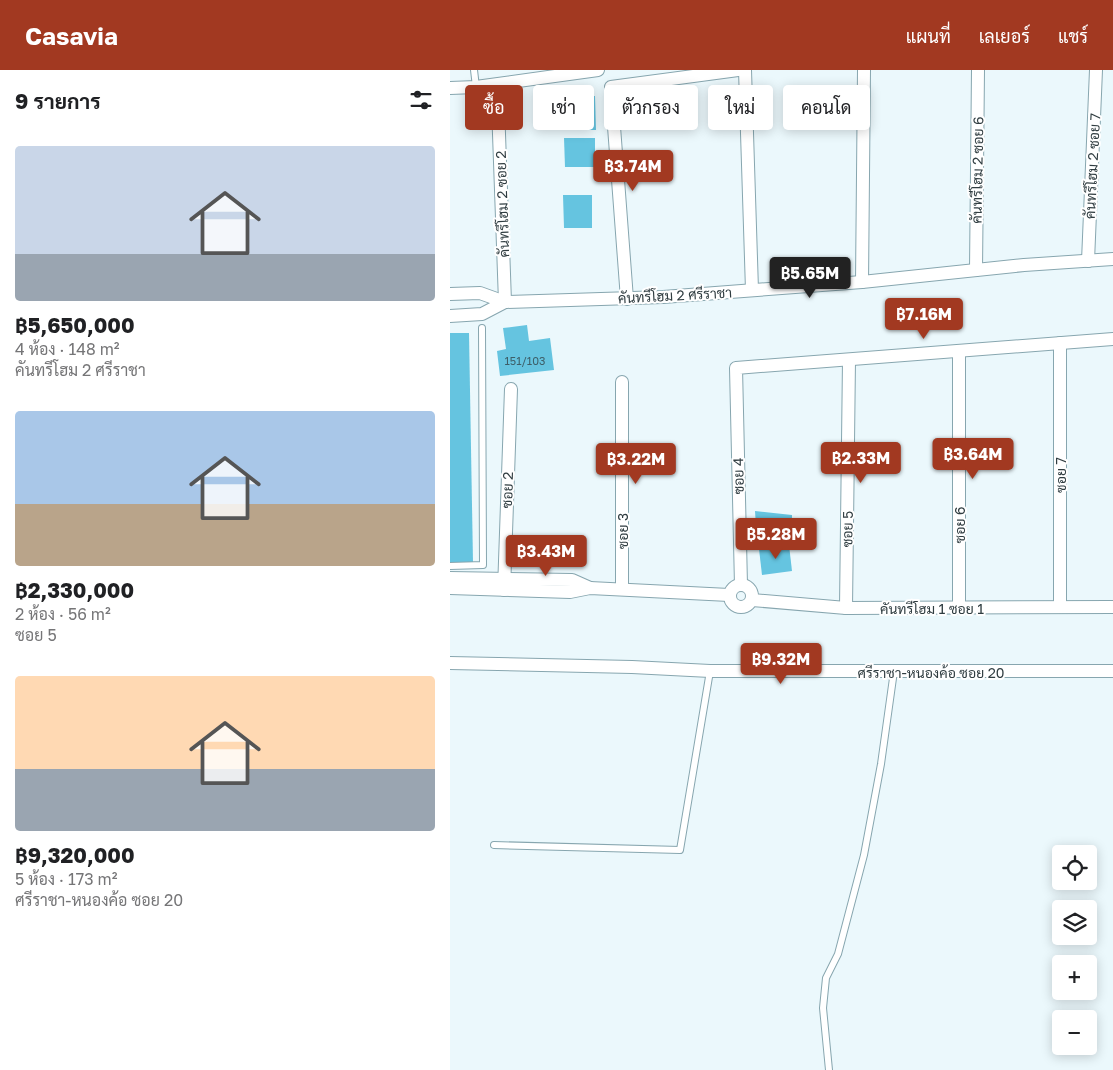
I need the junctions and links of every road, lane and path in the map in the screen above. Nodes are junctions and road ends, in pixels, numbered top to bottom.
1 (474, 70) edge
2 (595, 70) edge
3 (738, 70) edge
4 (745, 70) edge
5 (864, 70) edge
6 (978, 70) edge
7 (1096, 70) edge
8 (476, 85) edge
9 (490, 85) edge
10 (465, 87) edge
11 (450, 88) edge
12 (499, 130) edge
13 (1113, 259) edge
14 (1088, 261) junction
15 (976, 270) junction
16 (862, 282) junction
17 (752, 290) junction
18 (450, 294) edge
19 (627, 298) junction
20 (506, 302) junction
21 (450, 316) edge
22 (482, 328) dead end
23 (1113, 339) edge
24 (1060, 343) junction
25 (959, 351) junction
26 (848, 360) junction
27 (622, 382) dead end
28 (511, 389) dead end
29 (450, 566) edge
30 (450, 578) edge
31 (504, 584) junction
32 (740, 585) junction
33 (450, 588) edge
34 (622, 589) junction
35 (729, 595) junction
36 (752, 600) junction
37 (1060, 607) junction
38 (1113, 607) edge
39 (846, 608) junction
40 (959, 608) junction
41 (450, 663) edge
42 (710, 671) junction
43 (1113, 671) edge
44 (894, 672) junction
45 (494, 845) dead end
46 (830, 1070) edge

1 - 8 lane
2 - 9 street
3 - 19 street
4 - 17 street
5 - 16 street
6 - 15 street, คันทรีโฮม 2 ซอย 6
7 - 14 street, คันทรีโฮม 2 ซอย 7
10 - 11 street
12 - 20 street, คันทรีโฮม 2 ซอย 2
13 - 14 street, คันทรีโฮม 2 ศรีราชา
14 - 15 street, คันทรีโฮม 2 ศรีราชา
15 - 16 street, คันทรีโฮม 2 ศรีราชา
16 - 17 street, คันทรีโฮม 2 ศรีราชา
17 - 19 street, คันทรีโฮม 2 ศรีราชา
18 - 20 street, คันทรีโฮม 2 ศรีราชา
19 - 20 street, คันทรีโฮม 2 ศรีราชา
20 - 21 street, คันทรีโฮม 2 ศรีราชา
22 - 29 lane
23 - 24 street
24 - 25 street
24 - 37 street, ซอย 7
25 - 26 street
25 - 40 street, ซอย 6
26 - 32 street, ซอย 4
26 - 39 street, ซอย 5
27 - 34 street, ซอย 3
28 - 31 street, ซอย 2
30 - 31 street
31 - 33 street
31 - 34 street
32 - 35 street
32 - 36 street
34 - 35 street
35 - 36 street
36 - 39 street, คันทรีโฮม 1 ซอย 1
37 - 38 street, คันทรีโฮม 1 ซอย 1
37 - 40 street, คันทรีโฮม 1 ซอย 1
39 - 40 street, คันทรีโฮม 1 ซอย 1
41 - 42 street, ศรีราชา-หนองค้อ ซอย 20
42 - 44 street, ศรีราชา-หนองค้อ ซอย 20
42 - 45 lane
43 - 44 street, ศรีราชา-หนองค้อ ซอย 20
44 - 46 lane

